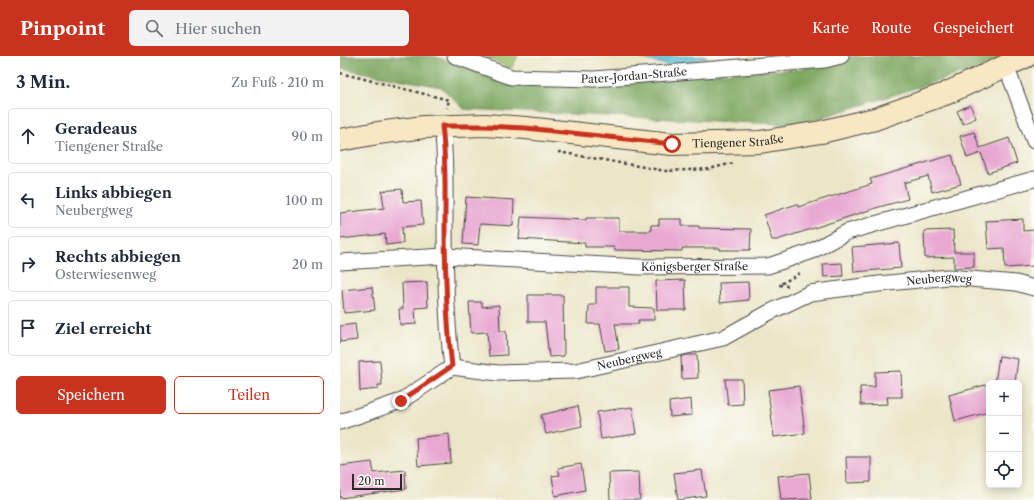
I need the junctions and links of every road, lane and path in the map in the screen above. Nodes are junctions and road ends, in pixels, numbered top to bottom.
1 (455, 56) edge
2 (841, 56) edge
3 (1027, 56) edge
4 (1006, 66) junction
5 (340, 73) edge
6 (442, 126) junction
7 (340, 140) edge
8 (1034, 141) edge
9 (1034, 179) edge
10 (810, 252) junction
11 (445, 256) junction
12 (340, 262) edge
13 (1034, 288) edge
14 (810, 293) junction
15 (452, 366) junction
16 (340, 422) edge

1 - 2 street, Pater-Jordan-Straße
3 - 4 main road, Tiengener Straße
4 - 6 main road, Tiengener Straße
4 - 8 street
5 - 6 path
6 - 7 main road, Tiengener Straße
6 - 11 street
9 - 10 street, Königsberger Straße
10 - 11 street, Königsberger Straße
10 - 14 path
11 - 12 street, Königsberger Straße
11 - 15 street
13 - 14 street, Neubergweg
14 - 15 street, Neubergweg
15 - 16 street

